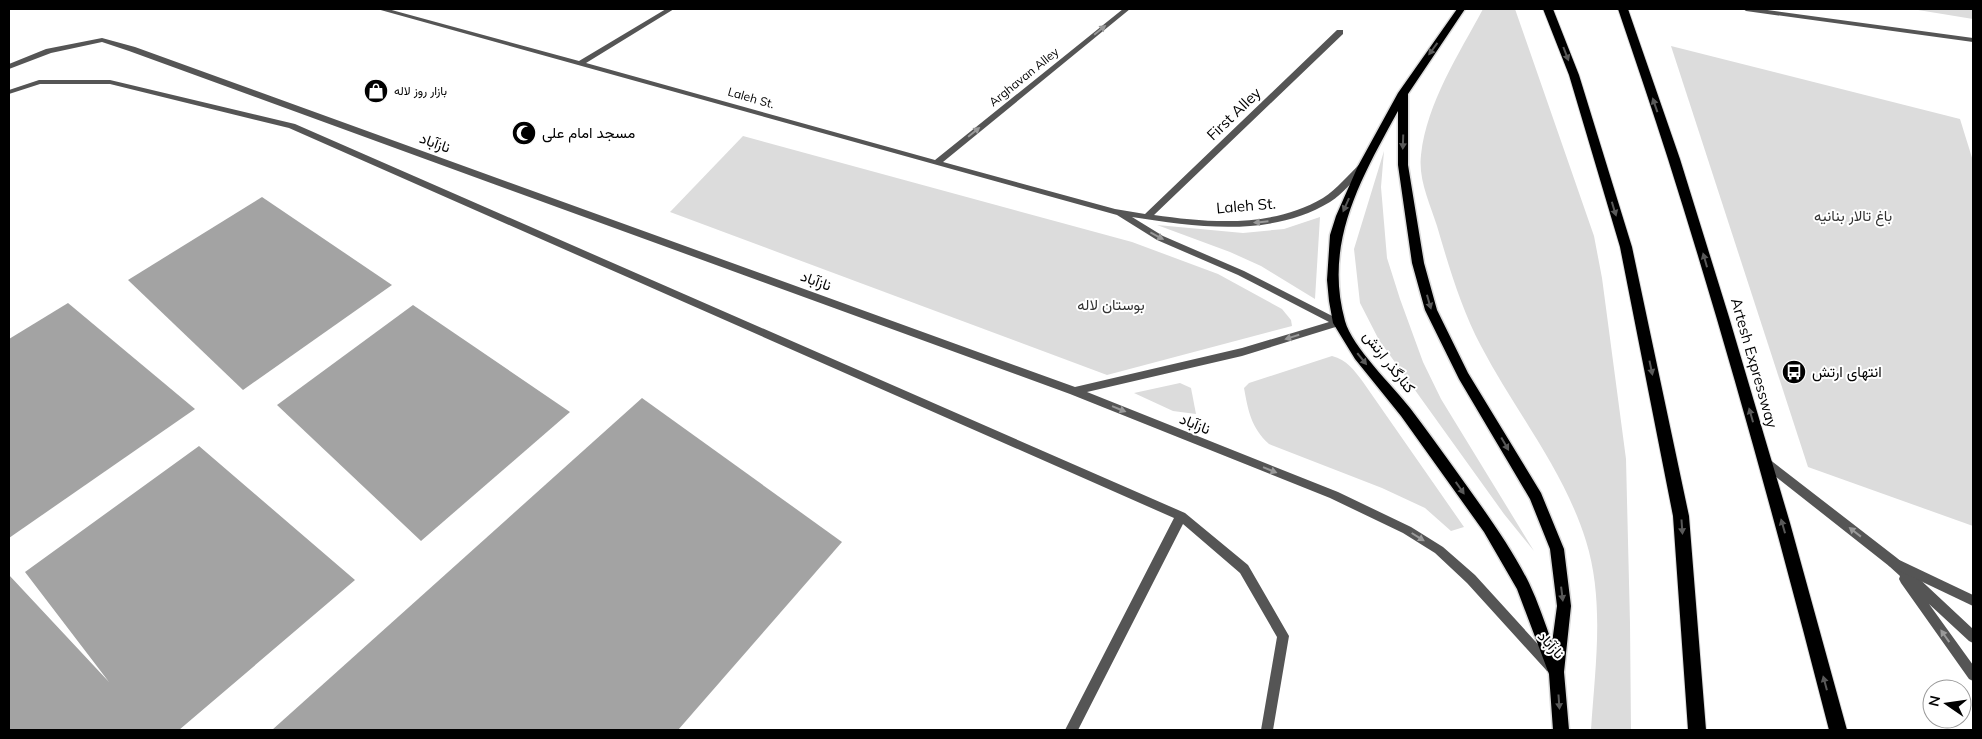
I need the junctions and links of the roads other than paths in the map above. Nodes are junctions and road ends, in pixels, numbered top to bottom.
1 (381, 9) edge
2 (672, 9) edge
3 (1127, 9) edge
4 (1461, 9) edge
5 (1548, 9) edge
6 (1623, 9) edge
7 (1746, 9) edge
8 (1340, 32) dead end
9 (1973, 40) edge
10 (580, 64) junction
11 (9, 66) edge
12 (9, 92) edge
13 (1403, 93) junction
14 (936, 162) junction
15 (1363, 166) junction
16 (1115, 212) junction
17 (1147, 216) junction
18 (1339, 323) junction
19 (1074, 391) junction
20 (1765, 462) junction
21 (1181, 516) junction
22 (1893, 562) junction
23 (1973, 601) edge
24 (1973, 636) edge
25 (1557, 674) junction
26 (1973, 676) edge
27 (1071, 730) edge
28 (1267, 730) edge
29 (1561, 730) edge
30 (1697, 730) edge
31 (1838, 730) edge

1 - 10 street, Laleh St.
2 - 10 street
14 -> 3 street, Arghavan Alley
4 -> 13 main road, کنارگذر ارتش
5 -> 30 highway
20 -> 6 highway, Artesh Expressway
7 - 9 street
8 - 17 street, First Alley
10 - 14 street, Laleh St.
11 - 19 street, نازآباد
12 - 21 street
13 - 15 main road, کنارگذر ارتش
13 -> 25 main road
14 - 16 street, Laleh St.
15 -> 17 street, Laleh St.
15 -> 18 main road, کنارگذر ارتش
16 - 17 street, Laleh St.
16 -> 18 street, Laleh St.
18 -> 19 street
18 -> 25 main road, کنارگذر ارتش
19 -> 25 street, نازآباد
22 -> 20 street
31 -> 20 highway, Artesh Expressway
21 - 27 street
21 - 28 street
22 - 23 street
22 - 24 street
26 -> 22 street
25 -> 29 main road, کنارگذر ارتش

